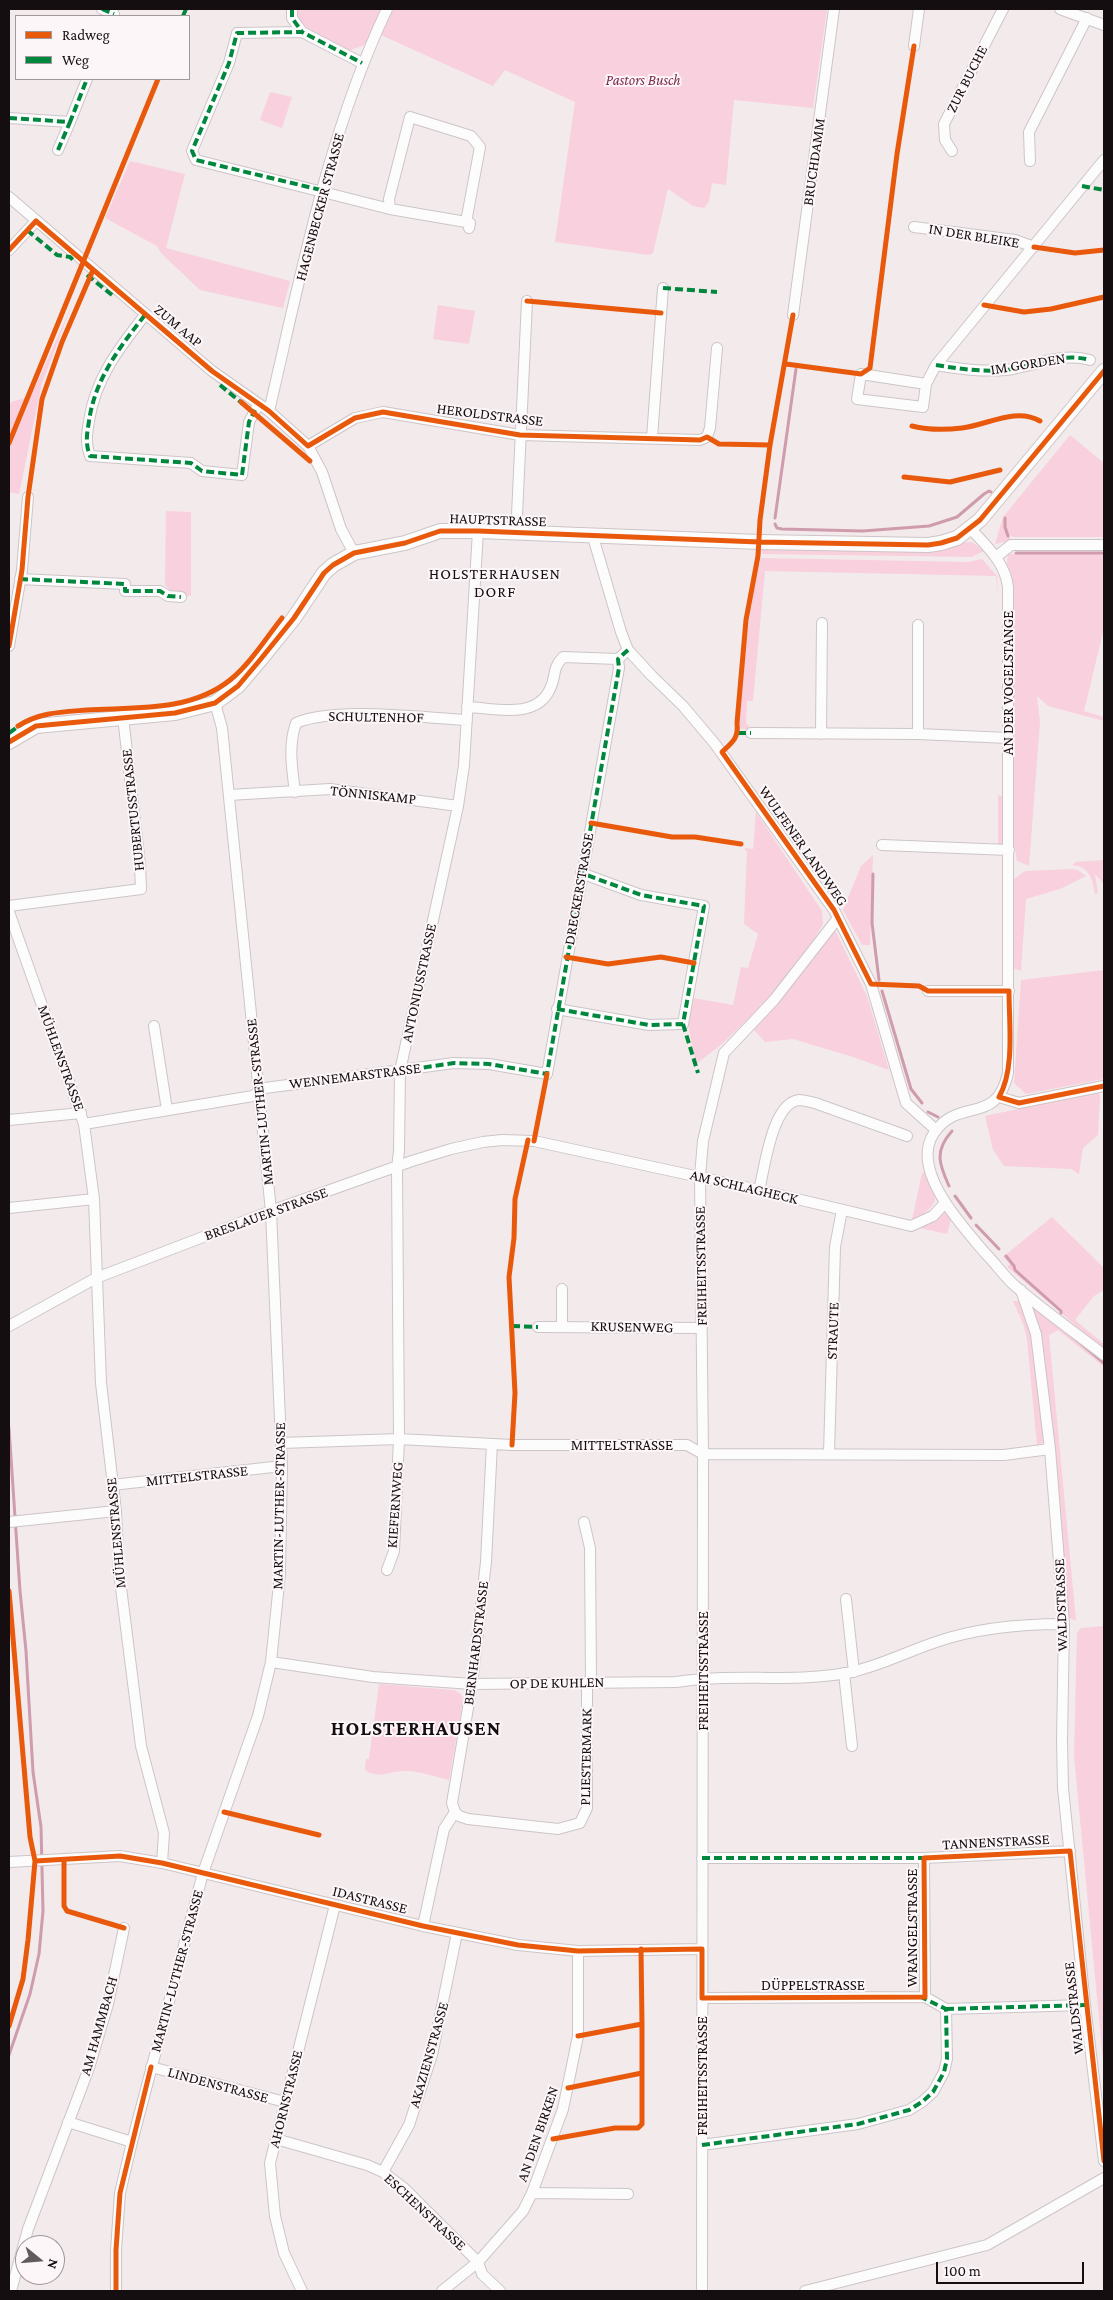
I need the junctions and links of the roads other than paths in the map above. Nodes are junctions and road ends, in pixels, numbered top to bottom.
1 (102, 9) edge
2 (292, 9) edge
3 (387, 9) edge
4 (834, 9) edge
5 (919, 9) edge
6 (1003, 9) edge
7 (1060, 9) edge
8 (114, 13) edge
9 (1087, 18) junction
10 (1104, 25) edge
11 (302, 32) junction
12 (914, 46) dead end
13 (362, 63) junction
14 (87, 80) edge
15 (9, 118) edge
16 (70, 122) junction
17 (58, 150) dead end
18 (952, 150) dead end
19 (1104, 160) edge
20 (1030, 161) dead end
21 (321, 190) junction
22 (9, 198) edge
23 (390, 209) junction
24 (36, 221) junction
25 (914, 227) dead end
26 (1034, 247) junction
27 (9, 250) edge
28 (663, 288) dead end
29 (527, 301) dead end
30 (145, 315) junction
31 (793, 315) dead end
32 (717, 348) dead end
33 (1090, 360) dead end
34 (936, 365) junction
35 (1104, 371) edge
36 (926, 384) junction
37 (258, 406) junction
38 (268, 411) junction
39 (520, 435) junction
40 (652, 438) junction
41 (308, 446) junction
42 (28, 497) dead end
43 (517, 515) dead end
44 (971, 529) junction
45 (478, 531) junction
46 (593, 537) junction
47 (1104, 545) edge
48 (354, 552) junction
49 (996, 556) junction
50 (20, 579) junction
51 (181, 598) dead end
52 (822, 624) dead end
53 (918, 625) dead end
54 (9, 646) edge
55 (628, 650) junction
56 (618, 659) junction
57 (215, 703) junction
58 (467, 707) junction
59 (122, 717) junction
60 (467, 720) junction
61 (751, 733) dead end
62 (821, 734) junction
63 (918, 734) junction
64 (1008, 738) junction
65 (9, 742) edge
66 (295, 792) junction
67 (229, 795) junction
68 (458, 806) junction
69 (882, 845) dead end
70 (1009, 850) junction
71 (581, 873) junction
72 (9, 906) edge
73 (10, 917) edge
74 (838, 918) junction
75 (928, 991) dead end
76 (1009, 991) junction
77 (558, 1009) junction
78 (154, 1026) dead end
79 (400, 1071) junction
80 (547, 1074) joint
81 (1104, 1086) edge
82 (259, 1091) junction
83 (999, 1097) junction
84 (167, 1110) junction
85 (81, 1113) junction
86 (9, 1120) edge
87 (84, 1124) junction
88 (936, 1130) junction
89 (907, 1136) dead end
90 (534, 1141) joint
91 (396, 1168) junction
92 (700, 1176) junction
93 (759, 1190) junction
94 (94, 1200) junction
95 (946, 1203) junction
96 (9, 1208) edge
97 (842, 1210) junction
98 (271, 1211) junction
99 (96, 1278) junction
100 (562, 1289) dead end
101 (1021, 1290) junction
102 (9, 1326) edge
103 (562, 1326) junction
104 (538, 1327) dead end
105 (702, 1328) junction
106 (1104, 1355) edge
107 (399, 1438) junction
108 (281, 1443) junction
109 (492, 1444) junction
110 (1050, 1449) junction
111 (829, 1453) junction
112 (704, 1454) junction
113 (282, 1466) junction
114 (112, 1485) junction
115 (116, 1511) junction
116 (10, 1522) edge
117 (584, 1522) dead end
118 (387, 1570) dead end
119 (846, 1598) dead end
120 (1064, 1624) junction
121 (271, 1662) junction
122 (849, 1673) junction
123 (704, 1678) junction
124 (589, 1682) junction
125 (472, 1684) junction
126 (852, 1746) dead end
127 (455, 1812) junction
128 (1070, 1851) junction
129 (702, 1858) junction
130 (924, 1858) junction
131 (9, 1862) edge
132 (162, 1863) junction
133 (202, 1873) junction
134 (335, 1905) junction
135 (423, 1926) junction
136 (124, 1928) dead end
137 (457, 1933) junction
138 (702, 1949) junction
139 (578, 1951) junction
140 (925, 1997) junction
141 (702, 1998) junction
142 (1085, 2005) junction
143 (946, 2009) junction
144 (151, 2067) junction
145 (285, 2102) junction
146 (68, 2122) junction
147 (276, 2139) junction
148 (132, 2142) junction
149 (702, 2145) junction
150 (1104, 2161) edge
151 (383, 2172) junction
152 (1104, 2178) edge
153 (532, 2193) junction
154 (628, 2194) dead end
155 (478, 2262) junction
156 (11, 2291) edge
157 (116, 2291) edge
158 (302, 2291) edge
159 (442, 2291) edge
160 (500, 2291) edge
161 (702, 2291) edge
162 (805, 2291) edge

1 - 8 street
2 - 11 street
3 - 13 street, HAGENBECKER STRASSE
4 - 31 street, BRUCHDAMM
5 - 12 street
6 - 18 street, ZUR BUCHE
7 - 9 street
9 - 10 street
9 - 20 street
11 - 13 street
11 - 21 street
13 - 21 street, HAGENBECKER STRASSE
14 - 16 street
15 - 16 street
16 - 17 street
19 - 26 street
21 - 23 street
21 - 38 street, HAGENBECKER STRASSE
22 - 24 street, ZUM AAP
23 - 23 street
24 - 27 street
24 - 30 street, ZUM AAP
25 - 26 street, IN DER BLEIKE
26 - 34 street
28 - 40 street
29 - 39 street, HEROLDSTRASSE
30 - 37 street, ZUM AAP
30 - 37 street
32 - 40 street, HEROLDSTRASSE
33 - 34 street, IM GORDEN
34 - 36 street
35 - 44 main road
36 - 36 street
37 - 38 street, ZUM AAP
38 - 41 street, ZUM AAP
39 - 40 street, HEROLDSTRASSE
39 - 41 street, HEROLDSTRASSE
39 - 43 street, HEROLDSTRASSE
41 - 48 street, ZUM AAP
42 - 50 street
44 - 46 main road, HAUPTSTRASSE
44 - 49 street, AN DER VOGELSTANGE
45 - 46 main road, HAUPTSTRASSE
45 - 48 main road, HAUPTSTRASSE
45 - 58 street, ANTONIUSSTRASSE
46 - 55 street, WULFENER LANDWEG
47 - 49 street
48 - 57 main road, HAUPTSTRASSE
49 - 64 street, AN DER VOGELSTANGE
50 - 51 street
50 - 54 street
52 - 62 street
53 - 63 street
55 - 56 street
55 - 74 street, WULFENER LANDWEG
56 - 58 street
56 - 71 street, DRECKERSTRASSE
57 - 59 main road, HAUPTSTRASSE
57 - 67 street, MARTIN-LUTHER-STRASSE
58 - 60 street, ANTONIUSSTRASSE
59 - 65 main road, HAUPTSTRASSE
59 - 72 street, HUBERTUSSTRASSE
60 - 66 street, SCHULTENHOF
60 - 68 street, ANTONIUSSTRASSE
61 - 62 street
62 - 63 street
63 - 64 street
64 - 70 street, AN DER VOGELSTANGE
66 - 67 street, TÖNNISKAMP
66 - 68 street, TÖNNISKAMP
67 - 82 street, MARTIN-LUTHER-STRASSE
68 - 79 street, ANTONIUSSTRASSE
69 - 70 street
70 - 76 street, AN DER VOGELSTANGE
71 - 77 street, DRECKERSTRASSE
71 - 77 street
73 - 85 street, MÜHLENSTRASSE
74 - 88 street, WULFENER LANDWEG
74 - 92 street, FREIHEITSSTRASSE
75 - 76 street
76 - 83 street, AN DER VOGELSTANGE
77 - 80 street, DRECKERSTRASSE
78 - 84 street
79 - 80 street, WENNEMARSTRASSE
79 - 82 street, WENNEMARSTRASSE
79 - 91 street, ANTONIUSSTRASSE
81 - 83 street
82 - 84 street, WENNEMARSTRASSE
82 - 98 street, MARTIN-LUTHER-STRASSE
83 - 88 street
84 - 87 street, WENNEMARSTRASSE
85 - 86 street
85 - 87 street, MÜHLENSTRASSE
87 - 94 street, MÜHLENSTRASSE
88 - 95 street
89 - 93 street
90 - 91 street, BRESLAUER STRASSE
90 - 92 street, AM SCHLAGHECK
91 - 98 street, BRESLAUER STRASSE
91 - 107 street, ANTONIUSSTRASSE
92 - 93 street, AM SCHLAGHECK
92 - 105 street, FREIHEITSSTRASSE
93 - 97 street, AM SCHLAGHECK
94 - 96 street
94 - 99 street, MÜHLENSTRASSE
95 - 97 street, AM SCHLAGHECK
95 - 101 street
97 - 111 street, STRAUTE
98 - 99 street, BRESLAUER STRASSE
98 - 108 street, MARTIN-LUTHER-STRASSE
99 - 102 street, BRESLAUER STRASSE
99 - 114 street, MÜHLENSTRASSE
100 - 103 street
101 - 106 street
101 - 110 street, WALDSTRASSE
103 - 104 street, KRUSENWEG
103 - 105 street, KRUSENWEG
105 - 112 street, FREIHEITSSTRASSE
107 - 108 street, MITTELSTRASSE
107 - 109 street, MITTELSTRASSE
107 - 118 street, KIEFERNWEG
108 - 113 street, MARTIN-LUTHER-STRASSE
109 - 112 street, MITTELSTRASSE
109 - 125 street, BERNHARDSTRASSE
110 - 111 street, MITTELSTRASSE
110 - 120 street, WALDSTRASSE
111 - 112 street, MITTELSTRASSE
112 - 123 street, FREIHEITSSTRASSE
113 - 114 street, MITTELSTRASSE
113 - 121 street, MARTIN-LUTHER-STRASSE
114 - 115 street, MÜHLENSTRASSE
115 - 116 street
115 - 132 street, MÜHLENSTRASSE
117 - 124 street, PLIESTERMARK
119 - 122 street
120 - 122 street, OP DE KUHLEN
120 - 128 street, WALDSTRASSE
121 - 125 street, OP DE KUHLEN
121 - 133 street, MARTIN-LUTHER-STRASSE
122 - 123 street, OP DE KUHLEN
122 - 126 street
123 - 124 street, OP DE KUHLEN
123 - 129 street, FREIHEITSSTRASSE
124 - 125 street, OP DE KUHLEN
124 - 127 street, PLIESTERMARK
125 - 127 street, BERNHARDSTRASSE
127 - 135 street
128 - 130 street, TANNENSTRASSE
128 - 142 street, WALDSTRASSE
129 - 130 street, TANNENSTRASSE
129 - 138 street, FREIHEITSSTRASSE
130 - 140 street, WRANGELSTRASSE
131 - 132 street, IDASTRASSE
132 - 133 street, IDASTRASSE
133 - 134 street, IDASTRASSE
133 - 144 street, MARTIN-LUTHER-STRASSE
134 - 135 street, IDASTRASSE
134 - 145 street, AHORNSTRASSE
135 - 137 street, IDASTRASSE
136 - 146 street, AM HAMMBACH
137 - 139 street, IDASTRASSE
137 - 151 street, AKAZIENSTRASSE
138 - 139 street, IDASTRASSE
138 - 141 street, FREIHEITSSTRASSE
139 - 153 street, AN DEN BIRKEN
140 - 141 street, DÜPPELSTRASSE
140 - 143 street, WRANGELSTRASSE
141 - 149 street, FREIHEITSSTRASSE
142 - 143 street
142 - 150 street, WALDSTRASSE
143 - 149 street
144 - 145 street, LINDENSTRASSE
144 - 148 street, MARTIN-LUTHER-STRASSE
145 - 147 street, AHORNSTRASSE
146 - 148 street
146 - 156 street, AM HAMMBACH
147 - 151 street, ESCHENSTRASSE
147 - 158 street, AHORNSTRASSE
148 - 157 street, MARTIN-LUTHER-STRASSE
149 - 161 street, FREIHEITSSTRASSE
151 - 155 street, ESCHENSTRASSE
152 - 162 street
153 - 154 street, AN DEN BIRKEN
153 - 155 street, AN DEN BIRKEN
155 - 159 street, AN DEN BIRKEN
155 - 160 street, ESCHENSTRASSE

